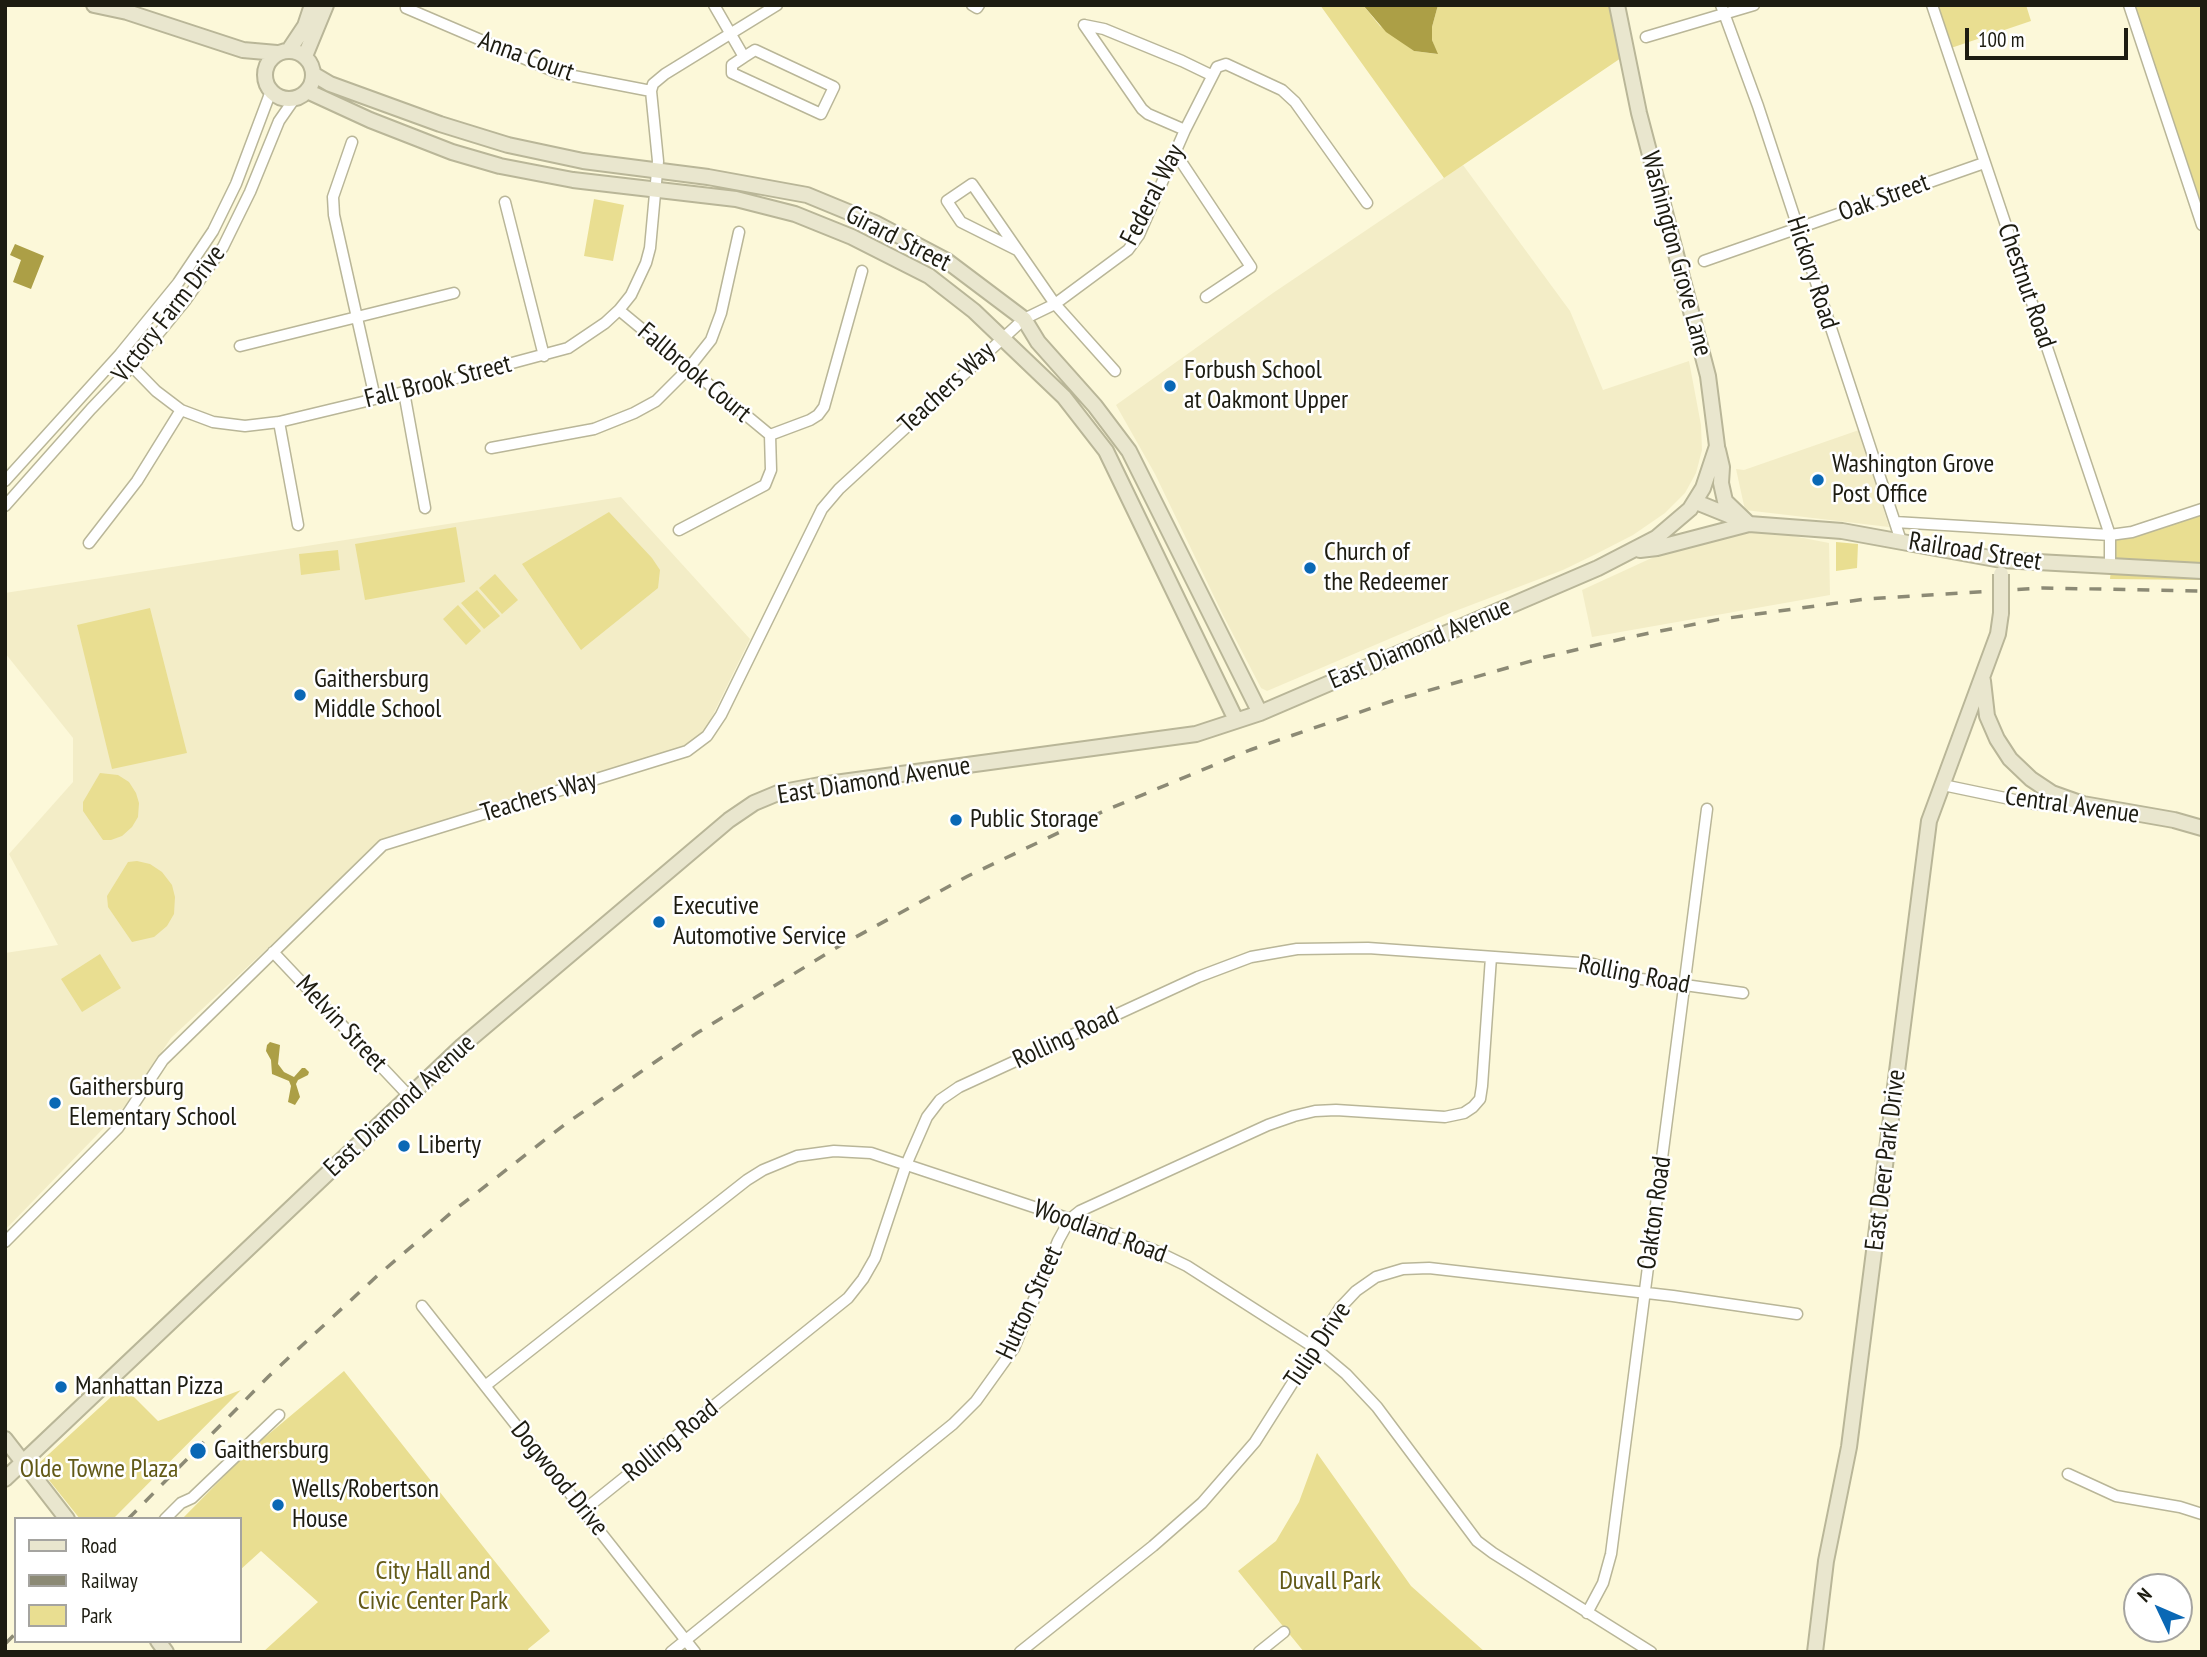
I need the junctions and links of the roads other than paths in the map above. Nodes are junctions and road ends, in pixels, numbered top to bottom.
1 (94, 5) edge
2 (312, 5) edge
3 (326, 5) edge
4 (714, 5) edge
5 (777, 5) edge
6 (972, 5) edge
7 (979, 5) edge
8 (1617, 5) edge
9 (1755, 5) edge
10 (1932, 5) edge
11 (2129, 5) edge
12 (406, 8) dead end
13 (1723, 10) edge
14 (732, 33) junction
15 (1646, 37) dead end
16 (243, 50) junction
17 (283, 52) junction
18 (305, 56) junction
19 (744, 57) junction
20 (1214, 71) junction
21 (313, 74) junction
22 (265, 77) junction
23 (271, 91) junction
24 (652, 91) junction
25 (301, 95) junction
26 (1185, 130) junction
27 (352, 142) dead end
28 (1175, 155) junction
29 (1984, 163) junction
30 (657, 170) junction
31 (655, 191) junction
32 (505, 202) dead end
33 (1367, 203) dead end
34 (2202, 225) edge
35 (1798, 229) junction
36 (739, 232) dead end
37 (1017, 250) junction
38 (1703, 261) dead end
39 (862, 271) dead end
40 (454, 293) dead end
41 (1206, 298) dead end
42 (1055, 304) junction
43 (619, 310) junction
44 (355, 318) junction
45 (1024, 319) junction
46 (1003, 337) junction
47 (240, 346) dead end
48 (120, 354) junction
49 (544, 356) junction
50 (132, 366) junction
51 (688, 369) junction
52 (1115, 371) dead end
53 (404, 392) junction
54 (375, 398) junction
55 (181, 410) junction
56 (279, 422) junction
57 (770, 435) junction
58 (1717, 446) junction
59 (491, 448) dead end
60 (5, 481) edge
61 (1693, 505) junction
62 (5, 506) edge
63 (425, 508) dead end
64 (2202, 509) edge
65 (1895, 522) junction
66 (298, 525) dead end
67 (1744, 525) junction
68 (679, 530) dead end
69 (2110, 535) junction
70 (1901, 541) junction
71 (89, 543) dead end
72 (1632, 552) junction
73 (2001, 567) junction
74 (2110, 568) junction
75 (2202, 571) edge
76 (1982, 675) junction
77 (1260, 713) junction
78 (1236, 720) junction
79 (1943, 785) junction
80 (2083, 804) junction
81 (1707, 809) dead end
82 (2202, 828) edge
83 (273, 952) junction
84 (1491, 957) junction
85 (1685, 986) junction
86 (1744, 993) dead end
87 (409, 1096) junction
88 (906, 1165) junction
89 (1070, 1219) junction
90 (5, 1242) edge
91 (1644, 1293) junction
92 (422, 1306) dead end
93 (1797, 1314) dead end
94 (1315, 1348) junction
95 (485, 1386) junction
96 (279, 1415) dead end
97 (5, 1440) edge
98 (23, 1461) junction
99 (2068, 1475) dead end
100 (5, 1479) edge
101 (584, 1510) junction
102 (2202, 1514) edge
103 (65, 1517) edge
104 (167, 1517) edge
105 (1587, 1613) junction
106 (1284, 1632) dead end
107 (686, 1640) junction
108 (671, 1652) edge
109 (695, 1652) edge
110 (1020, 1652) edge
111 (1259, 1652) edge
112 (1651, 1652) edge
113 (1815, 1652) edge

1 - 16 street
2 - 17 street
3 - 18 street
4 - 14 street
5 - 14 street
6 - 7 street
8 - 58 street, Washington Grove Lane
9 - 13 street
10 - 29 street, Chestnut Road
11 - 34 street
12 - 24 street, Anna Court
13 - 15 street
13 - 35 street, Hickory Road
14 - 19 street
14 - 24 street
16 - 17 street
16 - 22 street
17 - 18 street
17 - 22 street
18 - 21 street
19 - 19 street
20 - 26 street, Federal Way
20 - 26 street
20 - 33 street
21 - 25 street
21 - 30 street, Girard Street
22 - 23 street
23 - 25 street
23 - 48 street, Victory Farm Drive
24 - 30 street, Fall Brook Street
25 - 31 street, Girard Street
25 - 50 street, Victory Farm Drive
26 - 28 street, Federal Way
27 - 44 street
28 - 41 street
28 - 42 street, Federal Way
29 - 35 street, Oak Street
29 - 69 street, Chestnut Road
30 - 31 street, Fall Brook Street
30 - 45 street, Girard Street
31 - 43 street, Fall Brook Street
31 - 46 street, Girard Street
32 - 49 street
35 - 38 street, Oak Street
35 - 65 street, Hickory Road
36 - 51 street
37 - 37 street
37 - 42 street
39 - 57 street
40 - 44 street
42 - 45 street, Federal Way
42 - 52 street
43 - 49 street, Fall Brook Street
43 - 51 street, Fallbrook Court
44 - 47 street
44 - 54 street
45 - 46 street, Teachers Way
45 - 77 street, Girard Street
46 - 78 street, Girard Street
46 - 83 street, Teachers Way
48 - 50 street, Fall Brook Street
48 - 60 street, Victory Farm Drive
49 - 53 street, Fall Brook Street
50 - 55 street, Fall Brook Street
50 - 62 street, Victory Farm Drive
51 - 57 street, Fallbrook Court
51 - 59 street
53 - 54 street, Fall Brook Street
53 - 63 street
54 - 56 street, Fall Brook Street
55 - 56 street, Fall Brook Street
55 - 71 street
56 - 66 street
57 - 68 street
58 - 61 street, Washington Grove Lane
58 - 67 street
61 - 67 street, Railroad Street
61 - 72 street, East Diamond Avenue
64 - 69 street
65 - 69 street
65 - 70 street, Hickory Road
67 - 70 street, Railroad Street
67 - 72 street
69 - 74 street, Chestnut Road
70 - 73 street, Railroad Street
72 - 77 street, East Diamond Avenue
73 - 74 street, Railroad Street
73 - 76 street, East Deer Park Drive, bridge
74 - 75 street, Railroad Street
76 - 79 street, East Deer Park Drive
76 - 80 street, East Deer Park Drive
77 - 78 street, East Diamond Avenue
78 - 87 street, East Diamond Avenue
79 - 80 street, Central Avenue
79 - 113 street, East Deer Park Drive
80 - 82 street, Central Avenue
81 - 85 street, Oakton Road
83 - 87 street, Melvin Street
83 - 90 street, Teachers Way
84 - 85 street, Rolling Road
84 - 88 street, Rolling Road
84 - 89 street, Hutton Street
85 - 86 street, Rolling Road
85 - 91 street, Oakton Road
87 - 98 street, East Diamond Avenue
88 - 89 street, Woodland Road
88 - 95 street, Woodland Road
88 - 101 street, Rolling Road
89 - 94 street, Woodland Road
89 - 107 street, Hutton Street
91 - 93 street, Tulip Drive
91 - 94 street, Tulip Drive
91 - 105 street, Oakton Road
92 - 95 street, Dogwood Drive
94 - 105 street, Woodland Road
94 - 110 street, Tulip Drive
95 - 101 street, Dogwood Drive
96 - 104 street
97 - 98 street
98 - 100 street, East Diamond Avenue
98 - 103 street
99 - 102 street
101 - 107 street, Dogwood Drive
105 - 112 street, Woodland Road
106 - 111 street
107 - 108 street, Hutton Street
107 - 109 street, Dogwood Drive

